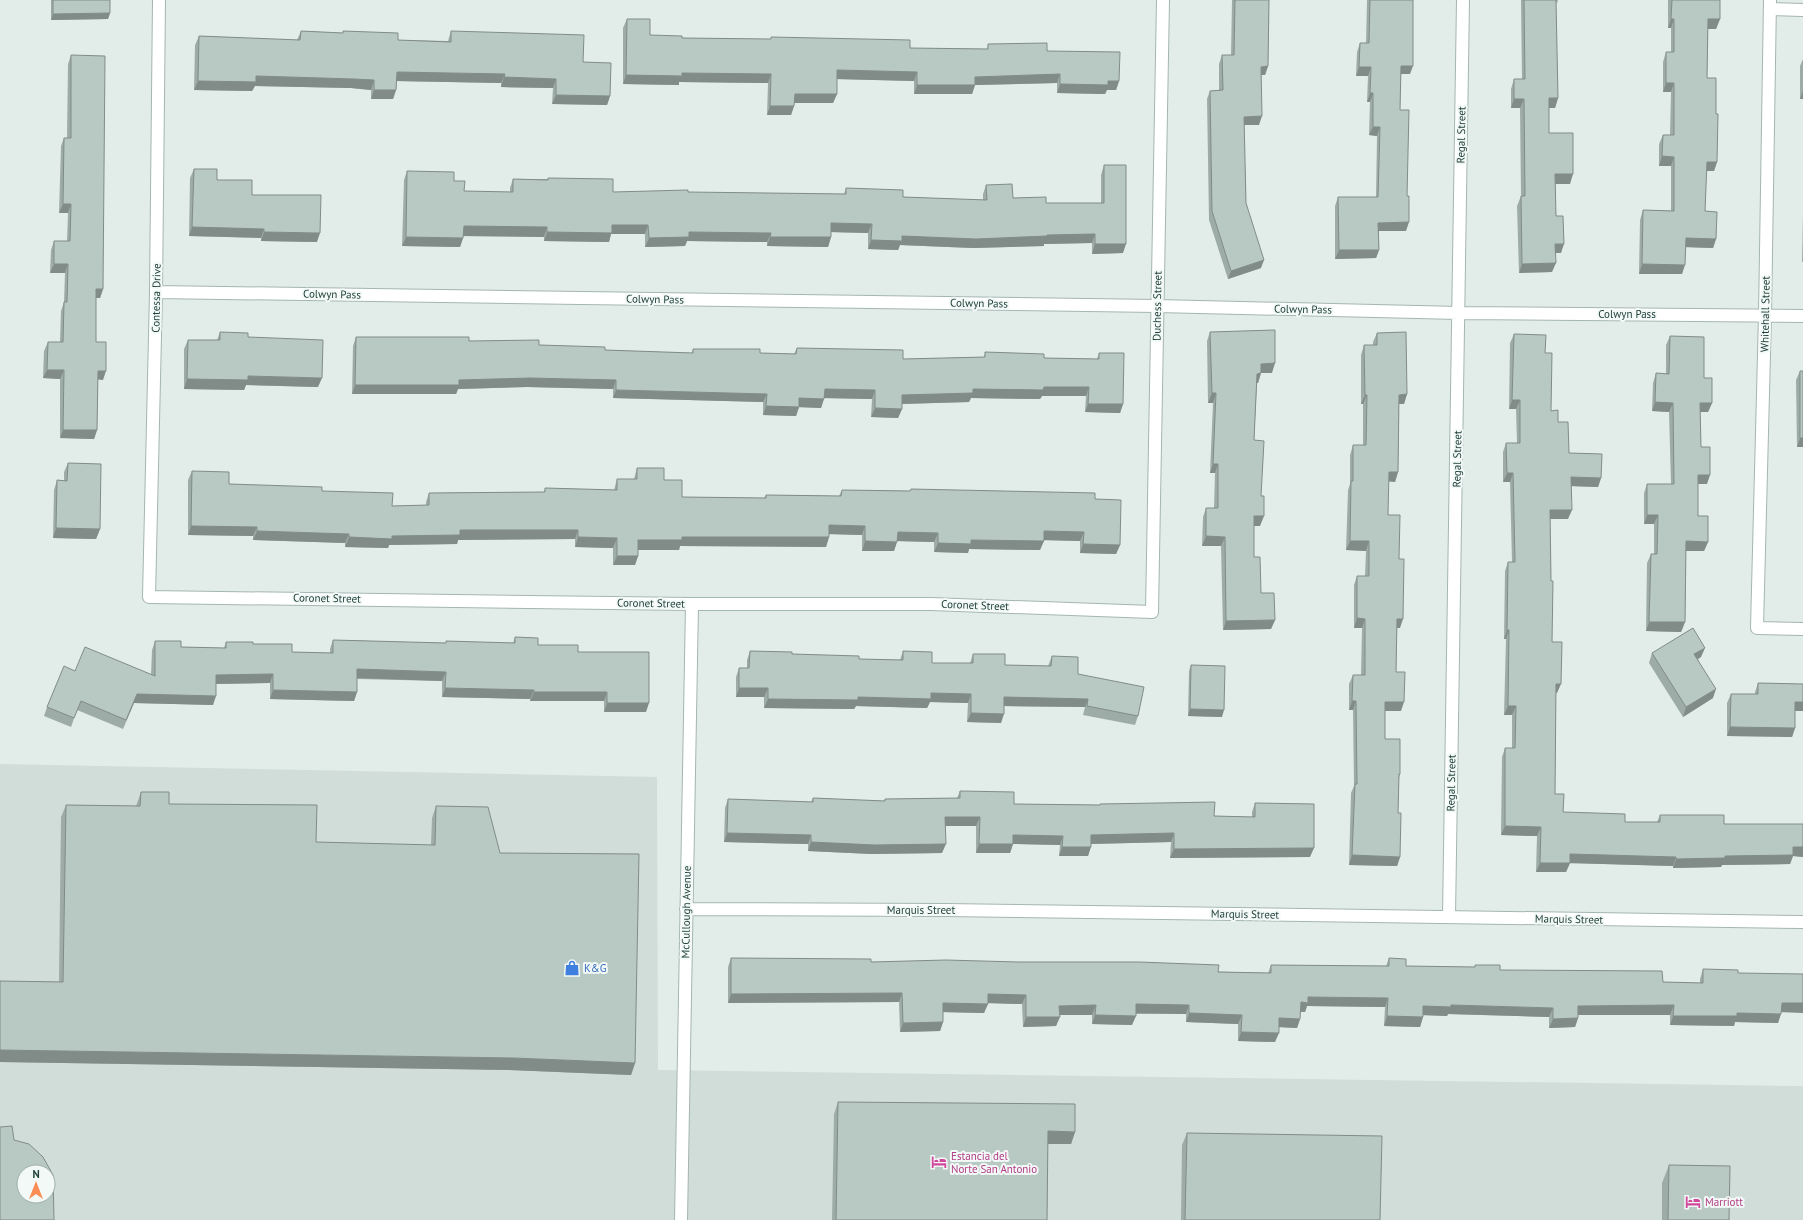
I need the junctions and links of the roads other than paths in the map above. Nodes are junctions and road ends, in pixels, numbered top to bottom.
1 (159, 0) edge
2 (1163, 0) edge
3 (1463, 0) edge
4 (1770, 5) edge
5 (1803, 10) edge
6 (156, 292) junction
7 (1157, 306) junction
8 (1459, 313) junction
9 (1766, 315) junction
10 (1803, 316) edge
11 (149, 596) joint
12 (692, 604) junction
13 (1152, 612) joint
14 (1803, 629) edge
15 (686, 909) junction
16 (1449, 917) junction
17 (1803, 922) edge
18 (681, 1220) edge

1 - 6 street, Contessa Drive
2 - 7 street, Duchess Street
3 - 8 street, Regal Street
4 - 5 street
4 - 9 street, Whitehall Street
6 - 7 street, Colwyn Pass
6 - 11 street, Contessa Drive
7 - 8 street, Colwyn Pass
7 - 13 street, Duchess Street
8 - 9 street, Colwyn Pass
8 - 16 street, Regal Street
9 - 10 street, Colwyn Pass
9 - 14 street, Whitehall Street
11 - 12 street, Coronet Street
12 - 13 street, Coronet Street
12 - 15 street, McCullough Avenue
15 - 16 street, Marquis Street
15 - 18 street, McCullough Avenue
16 - 17 street, Marquis Street

